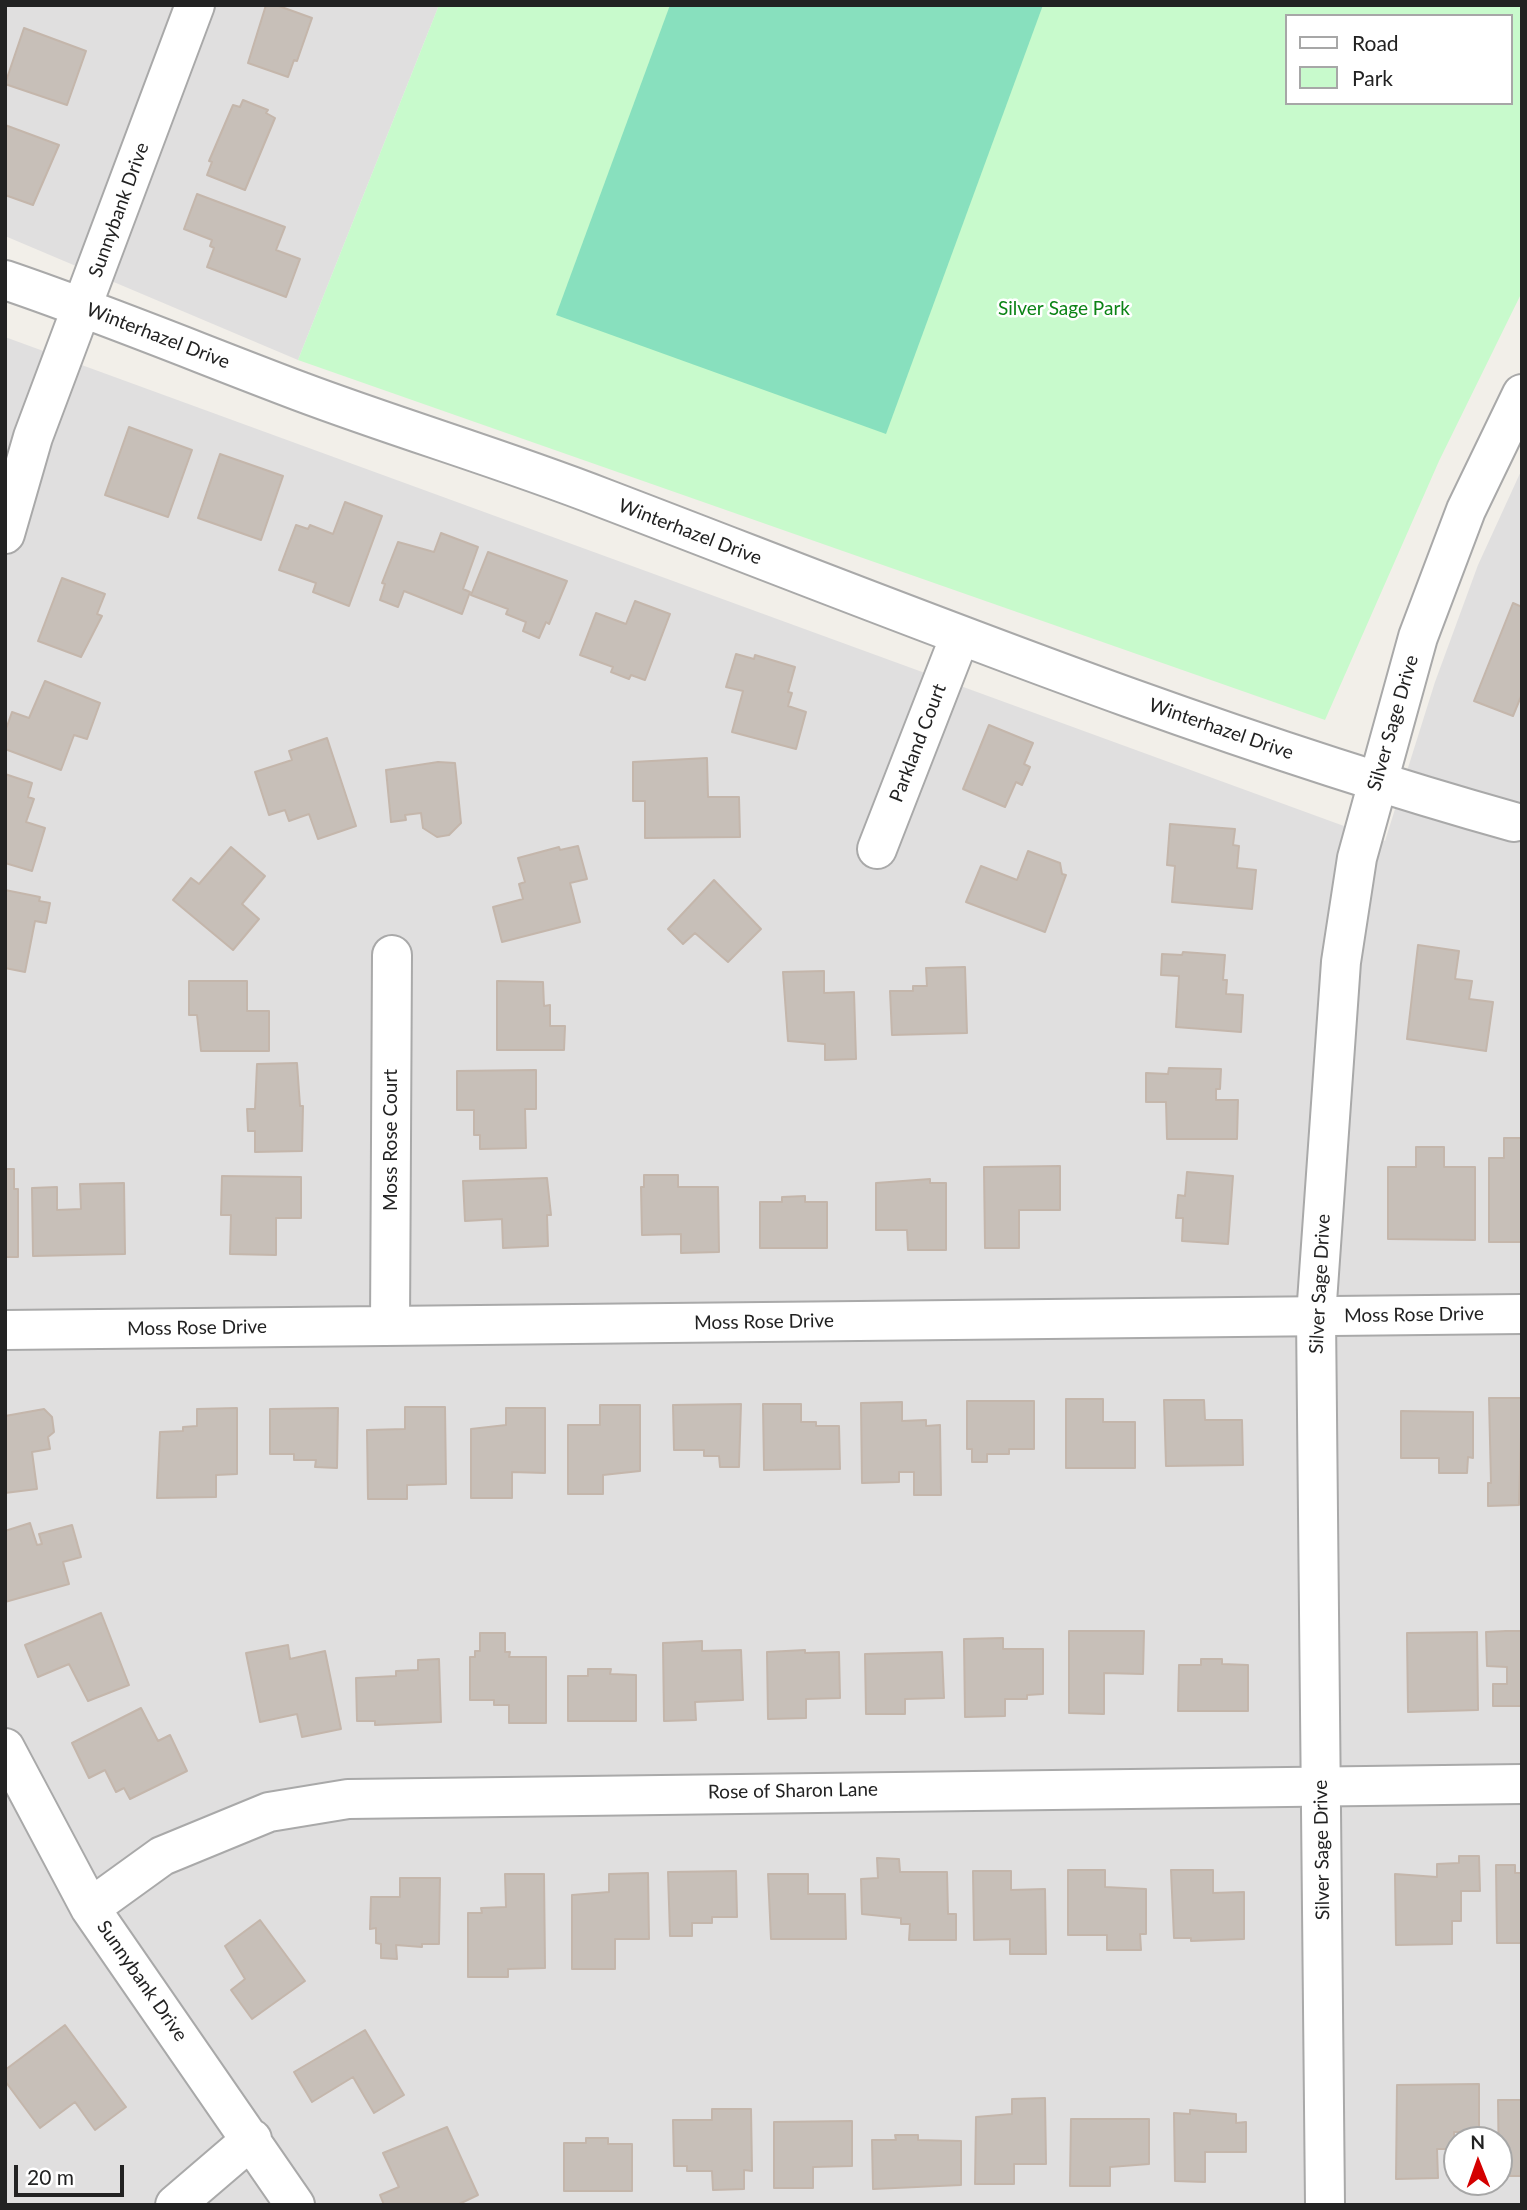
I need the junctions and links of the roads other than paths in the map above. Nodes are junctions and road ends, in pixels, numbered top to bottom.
1 (195, 5) edge
2 (5, 280) edge
3 (83, 306) junction
4 (1522, 394) edge
5 (5, 534) edge
6 (960, 636) junction
7 (1375, 783) junction
8 (1514, 822) dead end
9 (877, 849) dead end
10 (393, 955) dead end
11 (1522, 1314) edge
12 (1316, 1316) junction
13 (390, 1326) junction
14 (5, 1330) edge
15 (5, 1748) edge
16 (1522, 1784) edge
17 (1321, 1786) junction
18 (90, 1908) junction
19 (252, 2139) junction
20 (175, 2205) edge
21 (295, 2205) edge
22 (1325, 2205) edge

1 - 3 street, Sunnybank Drive
2 - 3 street, Winterhazel Drive
3 - 5 street, Sunnybank Drive
3 - 6 street, Winterhazel Drive
4 - 7 street, Silver Sage Drive
6 - 7 street, Winterhazel Drive
6 - 9 street, Parkland Court
7 - 8 street, Winterhazel Drive
7 - 12 street, Silver Sage Drive
10 - 13 street, Moss Rose Court
11 - 12 street, Moss Rose Drive
12 - 13 street, Moss Rose Drive
12 - 17 street, Silver Sage Drive
13 - 14 street, Moss Rose Drive
15 - 18 street, Sunnybank Drive
16 - 17 street, Rose of Sharon Lane
17 - 18 street, Rose of Sharon Lane
17 - 22 street, Silver Sage Drive
18 - 19 street, Sunnybank Drive
19 - 20 street
19 - 21 street, Sunnybank Drive

